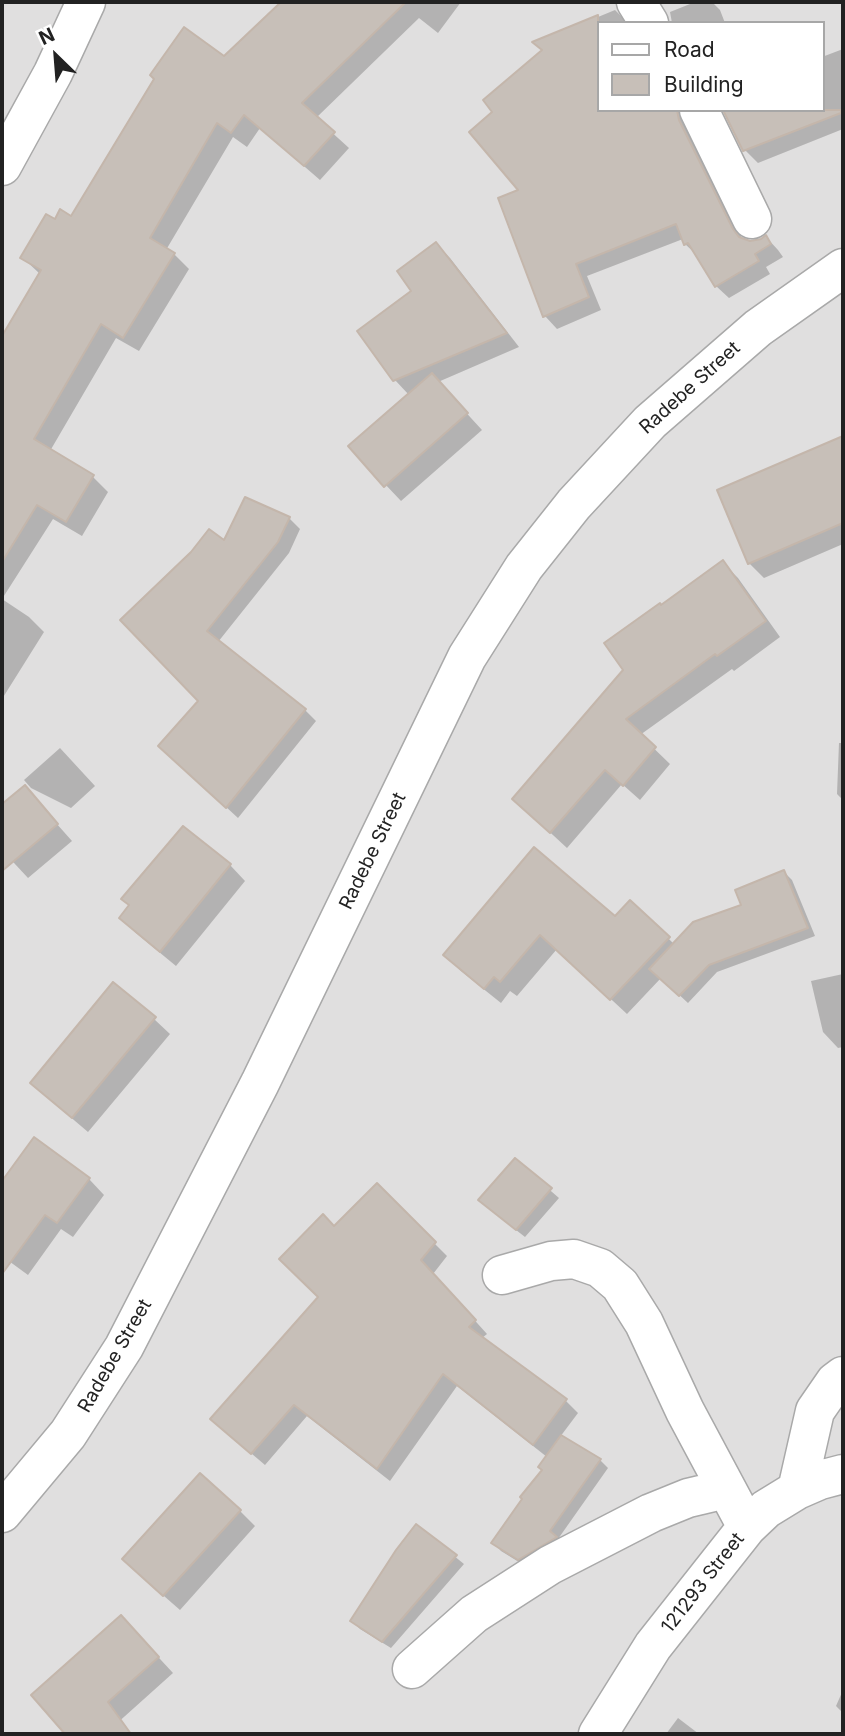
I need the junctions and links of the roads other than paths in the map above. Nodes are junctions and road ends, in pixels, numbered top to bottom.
1 (86, 2) edge
2 (636, 2) edge
3 (648, 21) edge
4 (700, 112) edge
5 (2, 166) edge
6 (752, 219) dead end
7 (843, 268) edge
8 (502, 1275) dead end
9 (843, 1376) edge
10 (843, 1474) edge
11 (726, 1489) junction
12 (797, 1490) junction
13 (2, 1513) edge
14 (747, 1527) junction
15 (412, 1670) dead end
16 (598, 1734) edge

1 - 5 street
2 - 3 street
4 - 6 street
7 - 13 street, Radebe Street
8 - 11 street
9 - 12 street
10 - 12 street, 121293 Street
11 - 14 street
11 - 15 street
12 - 14 street, 121293 Street
14 - 16 street, 121293 Street

